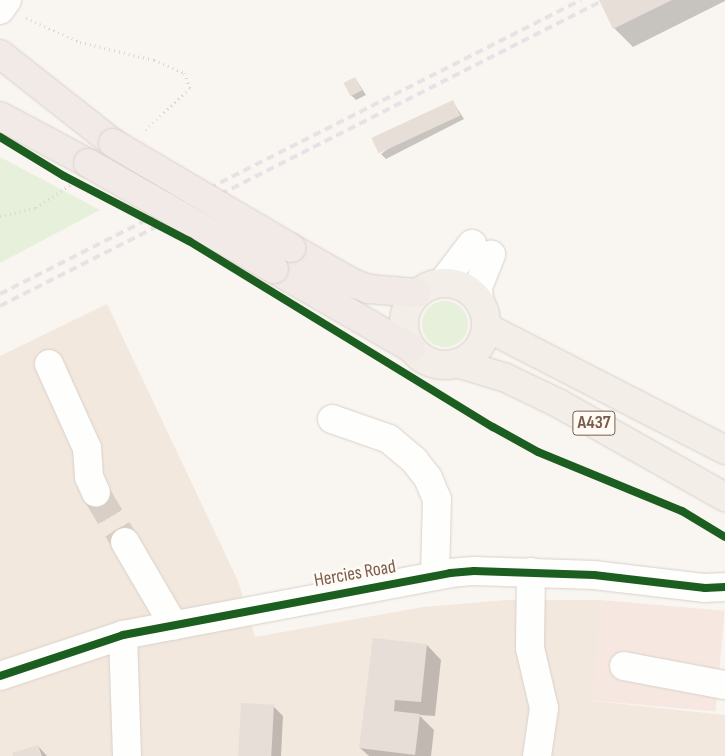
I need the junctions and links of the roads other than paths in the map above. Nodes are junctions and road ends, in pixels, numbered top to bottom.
1 (7, 0) edge
2 (0, 10) edge
3 (0, 54) edge
4 (0, 116) edge
5 (444, 282) junction
6 (417, 293) junction
7 (480, 301) junction
8 (486, 327) junction
9 (411, 348) junction
10 (457, 363) junction
11 (49, 364) dead end
12 (332, 419) dead end
13 (725, 450) edge
14 (96, 493) tunnel mouth
15 (725, 498) edge
16 (125, 542) tunnel mouth
17 (531, 572) junction
18 (435, 576) junction
19 (725, 587) edge
20 (174, 626) junction
21 (123, 635) junction
22 (624, 666) dead end
23 (0, 676) edge
24 (725, 685) edge
25 (126, 756) edge
26 (537, 756) edge

1 - 2 street
3 - 6 highway, bridge
4 - 9 highway, bridge
5 - 6 main road
5 - 7 main road
5 - 7 street
6 - 9 main road
7 - 8 main road
8 - 10 main road
8 - 13 main road, A437
9 - 10 main road
10 - 15 main road, A437
11 - 14 street
12 - 18 street
16 - 20 street
17 - 18 street, Hercies Road
17 - 19 street, Hercies Road
17 - 26 street
18 - 20 street, Hercies Road
20 - 21 street, Hercies Road
21 - 23 street, Hercies Road
21 - 25 street
22 - 24 street

